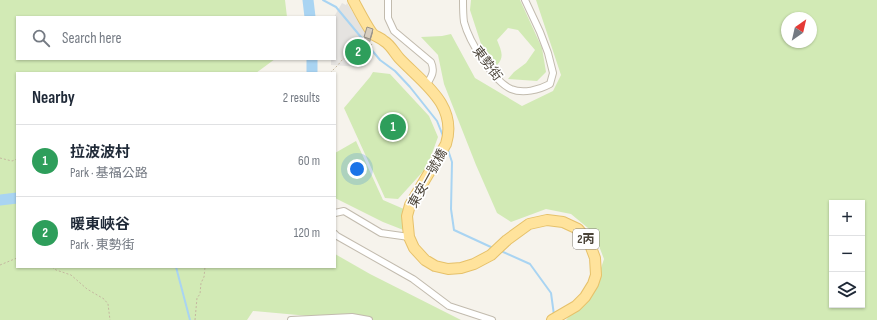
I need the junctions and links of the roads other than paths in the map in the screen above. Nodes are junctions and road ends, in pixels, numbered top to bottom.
1 (353, 0) edge
2 (388, 0) edge
3 (463, 0) edge
4 (525, 0) edge
5 (427, 84) junction
6 (336, 213) edge
7 (336, 235) edge
8 (409, 237) junction
9 (291, 320) edge
10 (369, 320) edge
11 (492, 320) edge
12 (552, 320) edge

1 - 5 main road, 2丙
2 - 5 street
3 - 4 street, 東勢街
5 - 8 main road, 東安一號橋 / 2丙
6 - 8 street
7 - 11 street
8 - 12 main road, 2丙
9 - 10 street

